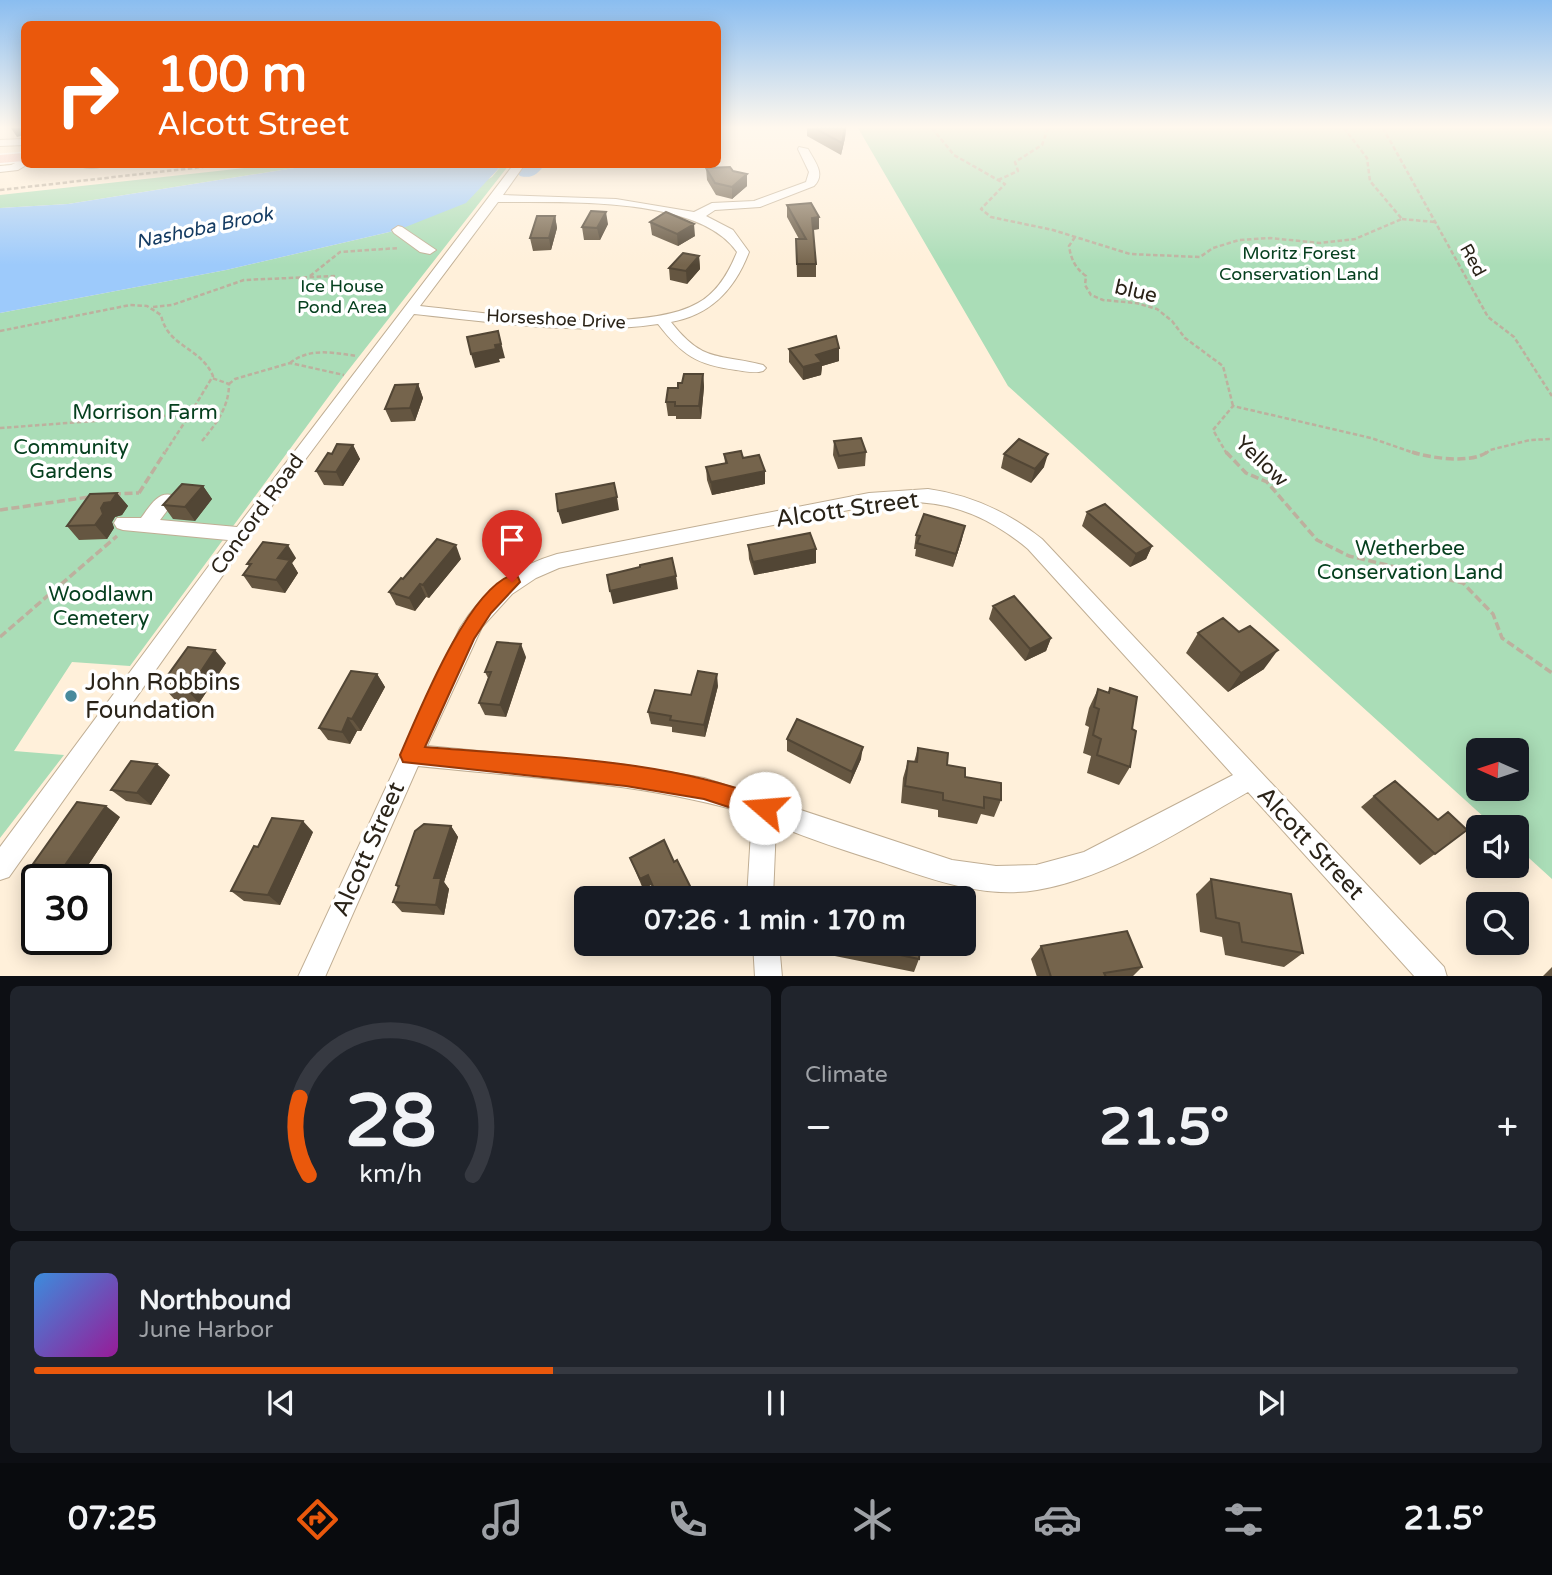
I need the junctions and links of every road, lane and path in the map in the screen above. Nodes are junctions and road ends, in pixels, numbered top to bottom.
1 (145, 174) edge
2 (513, 174) edge
3 (815, 174) edge
4 (983, 174) edge
5 (1008, 174) edge
6 (1369, 174) edge
7 (1408, 174) edge
8 (998, 180) junction
9 (0, 190) edge
10 (495, 198) junction
11 (697, 216) junction
12 (1402, 219) junction
13 (1435, 222) junction
14 (398, 230) dead end
15 (1075, 237) junction
16 (426, 248) joint
17 (308, 277) junction
18 (331, 283) dead end
19 (153, 307) junction
20 (409, 309) junction
21 (662, 320) junction
22 (0, 331) edge
23 (365, 356) dead end
24 (290, 363) junction
25 (758, 368) dead end
26 (350, 376) dead end
27 (212, 378) junction
28 (229, 384) junction
29 (1552, 396) edge
30 (1233, 406) junction
31 (190, 414) junction
32 (0, 428) edge
33 (1552, 439) edge
34 (202, 441) dead end
35 (110, 494) edge
36 (96, 496) edge
37 (166, 500) edge
38 (0, 510) edge
39 (134, 524) junction
40 (242, 534) junction
41 (0, 637) edge
42 (1552, 673) edge
43 (410, 755) junction
44 (1250, 778) junction
45 (765, 808) junction
46 (0, 868) edge
47 (759, 886) edge
48 (767, 956) edge
49 (311, 976) edge
50 (769, 976) edge
51 (1434, 976) edge

1 - 9 path
2 - 10 street, Concord Road
3 - 11 street
4 - 8 path
5 - 8 path
6 - 12 path
7 - 13 path, Red
8 - 15 path
10 - 11 street, Horseshoe Drive
10 - 20 street, Concord Road
11 - 21 street, Horseshoe Drive
12 - 13 path
12 - 15 path
13 - 29 path, Red
14 - 16 street
15 - 30 path, blue
16 - 17 path
17 - 18 path
17 - 19 path
19 - 22 path
19 - 27 path
20 - 21 street, Horseshoe Drive
20 - 40 street, Concord Road
21 - 25 street
23 - 24 path
24 - 26 path
24 - 28 path
27 - 28 path
27 - 31 path
28 - 34 path
30 - 33 path, Yellow
30 - 42 path, Yellow
31 - 32 path
31 - 35 path
36 - 38 path
37 - 39 street
39 - 40 street
39 - 41 path
40 - 46 street, Concord Road
43 - 44 street, Alcott Street
43 - 45 street
43 - 49 street, Alcott Street
44 - 45 street
44 - 51 street, Alcott Street
45 - 47 street
48 - 50 street

